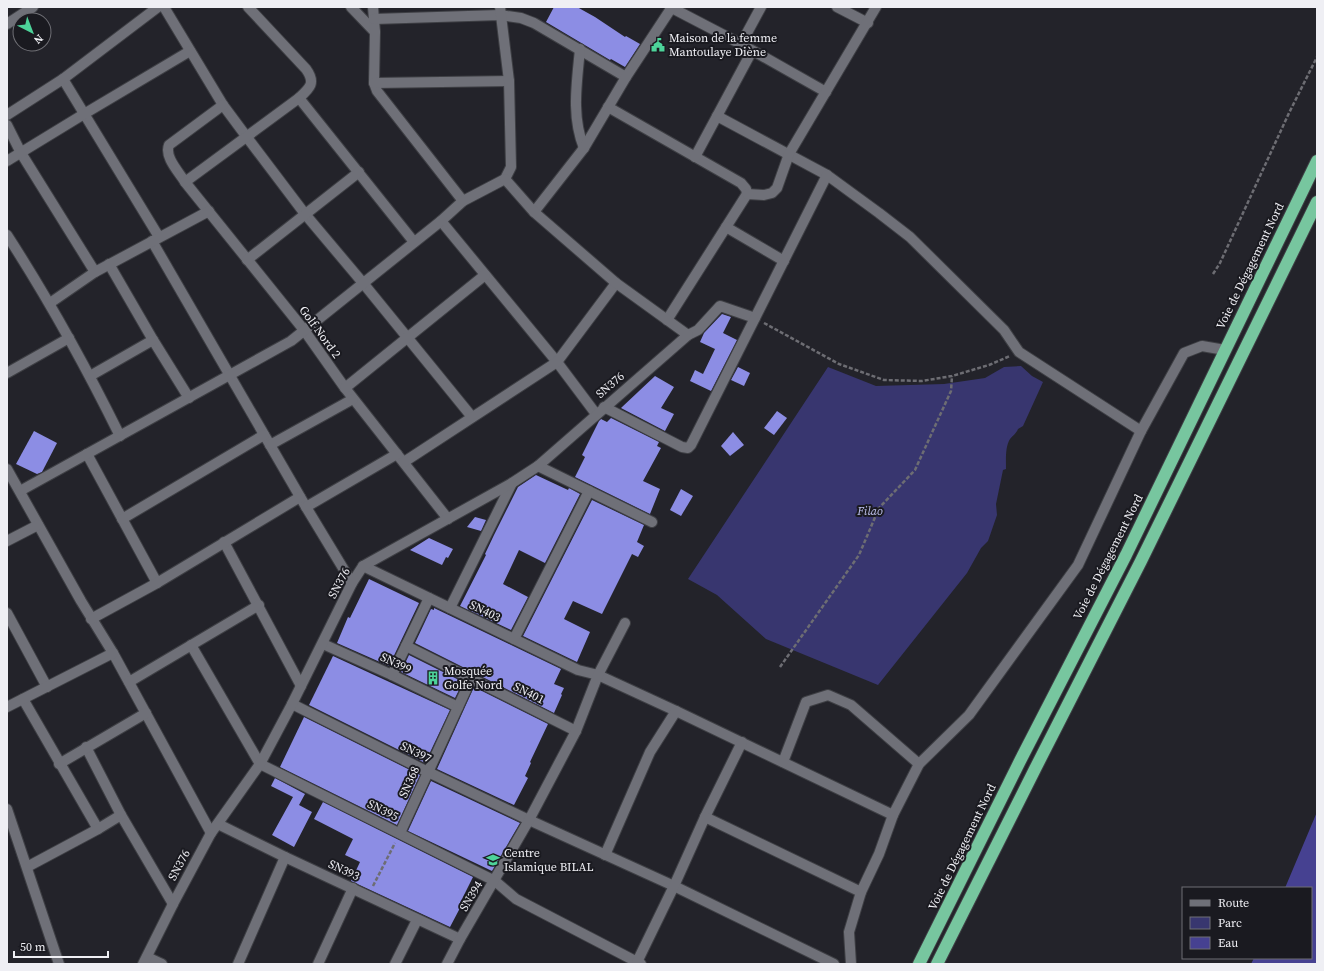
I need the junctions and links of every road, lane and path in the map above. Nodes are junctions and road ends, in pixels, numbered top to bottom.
1 (33, 7) edge
2 (158, 7) edge
3 (164, 7) edge
4 (248, 7) edge
5 (351, 7) edge
6 (373, 7) edge
7 (671, 7) edge
8 (761, 7) edge
9 (837, 7) edge
10 (876, 7) edge
11 (500, 11) edge
12 (374, 19) junction
13 (868, 23) junction
14 (7, 24) edge
15 (375, 32) junction
16 (741, 44) junction
17 (580, 49) junction
18 (190, 51) junction
19 (752, 51) junction
20 (1317, 57) edge
21 (626, 77) junction
22 (63, 79) junction
23 (509, 81) junction
24 (374, 83) junction
25 (826, 92) junction
26 (299, 98) junction
27 (223, 105) junction
28 (608, 107) junction
29 (84, 114) junction
30 (7, 115) edge
31 (717, 116) junction
32 (7, 125) edge
33 (246, 136) junction
34 (584, 148) junction
35 (21, 153) junction
36 (789, 154) junction
37 (695, 157) junction
38 (1317, 161) edge
39 (7, 162) edge
40 (359, 172) junction
41 (827, 175) junction
42 (504, 179) junction
43 (185, 182) junction
44 (746, 194) junction
45 (463, 201) junction
46 (1317, 202) edge
47 (209, 211) junction
48 (534, 212) junction
49 (305, 214) junction
50 (441, 221) junction
51 (726, 227) junction
52 (8, 239) edge
53 (156, 239) junction
54 (414, 242) junction
55 (247, 260) junction
56 (784, 261) junction
57 (109, 264) junction
58 (95, 272) junction
59 (1213, 274) dead end
60 (485, 275) junction
61 (363, 283) junction
62 (616, 283) junction
63 (50, 303) junction
64 (755, 318) junction
65 (667, 320) junction
66 (304, 330) junction
67 (688, 335) junction
68 (69, 338) junction
69 (407, 338) junction
70 (153, 340) junction
71 (1225, 350) junction
72 (1019, 352) junction
73 (557, 362) junction
74 (7, 373) edge
75 (230, 375) junction
76 (90, 376) junction
77 (952, 376) junction
78 (345, 388) junction
79 (189, 398) junction
80 (353, 399) junction
81 (600, 411) junction
82 (472, 417) junction
83 (1141, 431) junction
84 (264, 435) junction
85 (120, 436) junction
86 (270, 445) junction
87 (87, 454) junction
88 (397, 454) junction
89 (404, 462) junction
90 (538, 466) junction
91 (7, 469) edge
92 (512, 483) junction
93 (20, 491) junction
94 (589, 491) junction
95 (300, 497) junction
96 (306, 507) junction
97 (122, 519) junction
98 (448, 519) junction
99 (652, 522) dead end
100 (38, 525) junction
101 (7, 541) edge
102 (224, 542) junction
103 (363, 566) junction
104 (157, 583) junction
105 (352, 583) junction
106 (429, 598) junction
107 (258, 605) junction
108 (450, 608) junction
109 (7, 613) edge
110 (91, 619) junction
111 (625, 623) dead end
112 (514, 639) junction
113 (323, 644) junction
114 (191, 645) junction
115 (406, 646) junction
116 (113, 653) junction
117 (780, 667) dead end
118 (392, 675) junction
119 (598, 675) junction
120 (471, 679) junction
121 (129, 682) junction
122 (301, 686) junction
123 (47, 687) junction
124 (23, 699) junction
125 (292, 704) junction
126 (7, 707) edge
127 (458, 707) junction
128 (676, 711) junction
129 (146, 713) junction
130 (576, 731) junction
131 (742, 742) junction
132 (86, 747) junction
133 (783, 762) junction
134 (59, 764) junction
135 (260, 764) junction
136 (919, 764) junction
137 (428, 772) junction
138 (7, 809) edge
139 (121, 815) junction
140 (894, 815) junction
141 (705, 817) junction
142 (530, 820) junction
143 (218, 824) junction
144 (98, 829) junction
145 (211, 833) junction
146 (400, 833) junction
147 (605, 855) junction
148 (285, 857) junction
149 (27, 867) junction
150 (495, 881) junction
151 (674, 886) junction
152 (353, 888) junction
153 (861, 892) junction
154 (369, 896) junction
155 (173, 904) junction
156 (417, 920) junction
157 (460, 939) junction
158 (145, 960) edge
159 (639, 963) edge
160 (59, 964) edge
161 (162, 964) edge
162 (238, 964) edge
163 (318, 964) edge
164 (395, 964) edge
165 (448, 964) edge
166 (834, 964) edge
167 (851, 964) edge
168 (919, 964) edge
169 (937, 964) edge

1 - 14 street
2 - 22 street
3 - 18 street
4 - 26 street
5 - 15 street
6 - 12 street
7 - 16 street
7 - 21 street
8 - 16 street
9 - 13 street
10 - 13 street
11 - 12 street
11 - 17 street
11 - 23 street
12 - 15 street
13 - 25 street
15 - 24 street
16 - 19 street
17 - 21 street
17 - 34 street
18 - 27 street
18 - 29 street
19 - 25 street
19 - 31 street
20 - 59 path
21 - 28 street
22 - 29 street
22 - 30 street
23 - 24 street
23 - 42 street
24 - 45 street
25 - 36 street
26 - 33 street
26 - 40 street
27 - 33 street
27 - 43 street, Golf Nord 2
28 - 34 street
28 - 37 street
29 - 35 street
29 - 53 street
31 - 36 street
31 - 37 street
32 - 35 street
33 - 43 street
33 - 49 street
34 - 48 street
35 - 39 street
35 - 58 street
36 - 41 street
36 - 44 street
37 - 44 street
38 - 71 highway, Voie de Dégagement Nord
40 - 49 street
40 - 54 street
41 - 56 street
41 - 72 street
42 - 45 street
42 - 48 street
43 - 47 street, Golf Nord 2
44 - 51 street
45 - 50 street
46 - 169 highway
47 - 53 street
47 - 55 street, Golf Nord 2
48 - 62 street
49 - 55 street
49 - 61 street
50 - 54 street
50 - 60 street
51 - 56 street
51 - 65 street
52 - 63 street
53 - 57 street
53 - 75 street
54 - 61 street
55 - 66 street, Golf Nord 2
56 - 64 street
57 - 58 street
57 - 70 street
58 - 63 street
60 - 69 street
60 - 73 street
61 - 66 street
61 - 69 street
62 - 65 street
62 - 73 street
63 - 68 street
64 - 67 street, SN376
64 - 77 path
64 - 81 street
65 - 67 street
66 - 75 street
66 - 78 street, Golf Nord 2
67 - 81 street, SN376
68 - 74 street
68 - 76 street
69 - 78 street
69 - 82 street
70 - 76 street
70 - 79 street
71 - 83 street
71 - 168 highway, Voie de Dégagement Nord
72 - 77 path
72 - 83 street
73 - 81 street
73 - 82 street
75 - 79 street
75 - 84 street
76 - 85 street
77 - 117 path
78 - 80 street, Golf Nord 2
79 - 85 street
80 - 86 street
80 - 88 street, Golf Nord 2
81 - 90 street, SN376
82 - 89 street
83 - 136 street
84 - 86 street
84 - 97 street
85 - 87 street
86 - 95 street
87 - 93 street
87 - 97 street
88 - 89 street, Golf Nord 2
88 - 96 street
89 - 98 street, Golf Nord 2
90 - 92 street, SN376
90 - 94 street
91 - 93 street
92 - 98 street, SN376
92 - 108 street
93 - 100 street
94 - 99 street
94 - 112 street
95 - 96 street
95 - 102 street
96 - 105 street
97 - 104 street
98 - 103 street, SN376
100 - 101 street
100 - 110 street
102 - 104 street
102 - 107 street
103 - 105 street, SN376
103 - 106 street, SN403
104 - 110 street
105 - 113 street, SN376
106 - 108 street, SN403
106 - 115 street
107 - 114 street
107 - 122 street
108 - 112 street, SN403
109 - 123 street
110 - 116 street
111 - 119 street, SN394
112 - 119 street, SN403
113 - 118 street, SN399
113 - 122 street, SN376
114 - 121 street
114 - 135 street
115 - 118 street
115 - 120 street, SN401
116 - 121 street
116 - 123 street
118 - 127 street, SN399
119 - 128 street, SN403
119 - 130 street, SN394
120 - 127 street, SN368
120 - 130 street, SN401
121 - 129 street
122 - 125 street, SN376
123 - 124 street
124 - 126 street
124 - 134 street
125 - 135 street, SN376
125 - 137 street, SN397
127 - 137 street, SN368
128 - 131 street, SN403
128 - 147 street
129 - 132 street
129 - 145 street
130 - 142 street, SN394
131 - 133 street, SN403
131 - 141 street
132 - 134 street
132 - 139 street
133 - 136 street
133 - 140 street, SN403
134 - 144 street
135 - 143 street, SN376
135 - 146 street, SN395
136 - 140 street
137 - 142 street, SN397
137 - 146 street, SN368
138 - 149 street
139 - 144 street
139 - 155 street
140 - 153 street
141 - 151 street
141 - 153 street
142 - 147 street, SN397
142 - 150 street, SN394
143 - 145 street, SN376
143 - 148 street, SN393
144 - 149 street
145 - 155 street, SN376
146 - 150 street, SN395
146 - 154 path
147 - 151 street, SN397
148 - 152 street, SN393
148 - 162 street
149 - 160 street
150 - 157 street, SN394
150 - 159 street, SN395
151 - 159 street
151 - 166 street, SN397
152 - 154 street, SN393
152 - 163 street
153 - 167 street
154 - 156 street, SN393
155 - 158 street, SN376
156 - 157 street, SN393
156 - 164 street
157 - 165 street, SN394
158 - 161 street

